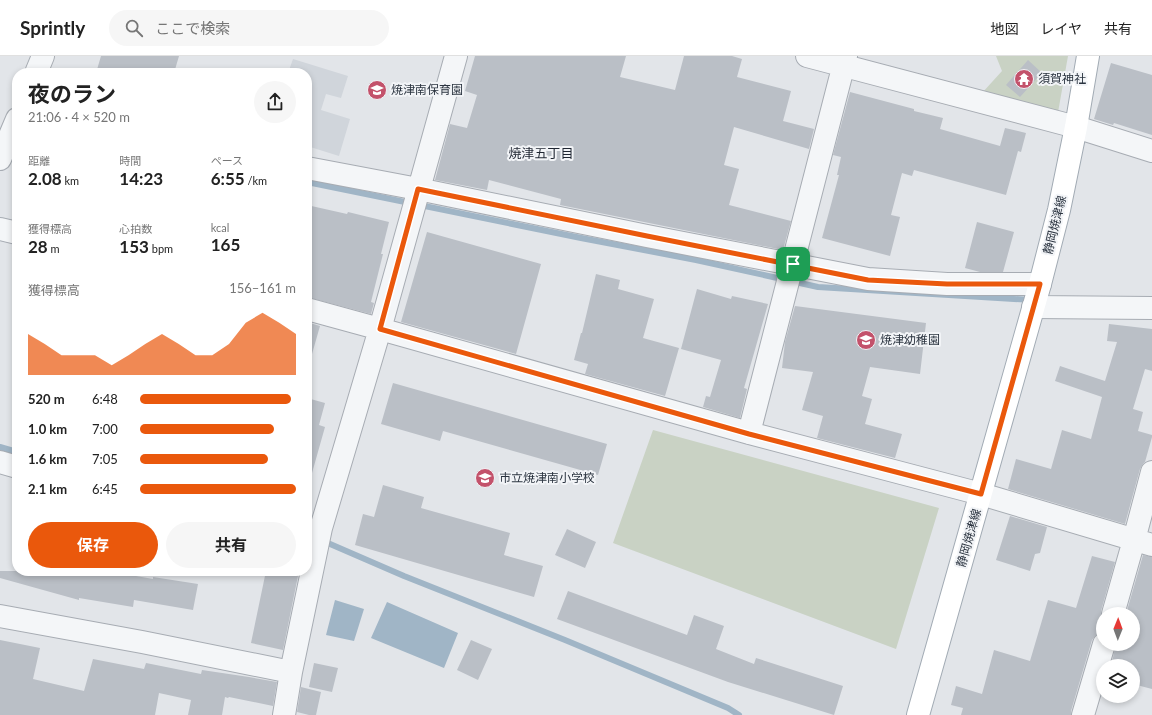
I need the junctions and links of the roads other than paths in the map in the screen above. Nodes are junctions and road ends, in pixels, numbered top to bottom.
1 (43, 56) edge
2 (456, 56) edge
3 (807, 56) edge
4 (1088, 56) edge
5 (845, 61) edge
6 (38, 68) edge
7 (1076, 127) junction
8 (12, 131) edge
9 (1152, 151) edge
10 (0, 159) edge
11 (312, 169) edge
12 (418, 189) junction
13 (0, 229) edge
14 (12, 232) edge
15 (793, 264) junction
16 (1040, 284) junction
17 (1033, 307) junction
18 (1152, 308) edge
19 (312, 310) edge
20 (380, 329) junction
21 (749, 434) junction
22 (0, 462) edge
23 (12, 466) edge
24 (1152, 472) edge
25 (981, 494) junction
26 (1143, 542) edge
27 (312, 553) edge
28 (308, 576) edge
29 (1116, 607) edge
30 (0, 616) edge
31 (1102, 651) edge
32 (291, 672) junction
33 (284, 715) edge
34 (918, 715) edge
35 (1083, 715) edge

1 - 6 street
2 - 12 street
3 - 5 street
4 - 7 main road, 静岡焼津線
5 - 7 street
5 - 15 street
7 - 9 street
7 - 16 main road, 静岡焼津線
8 - 10 street
11 - 12 street
12 - 15 street
12 - 20 street
13 - 14 street
15 - 16 street
15 - 21 street
16 - 17 main road, 静岡焼津線
17 - 18 street
17 - 25 main road, 静岡焼津線
19 - 20 street
20 - 21 street
20 - 27 street
21 - 25 street
22 - 23 street
24 - 26 street
25 - 26 street
25 - 34 main road, 静岡焼津線
26 - 29 street
28 - 32 street
30 - 32 street
31 - 35 street
32 - 33 street

